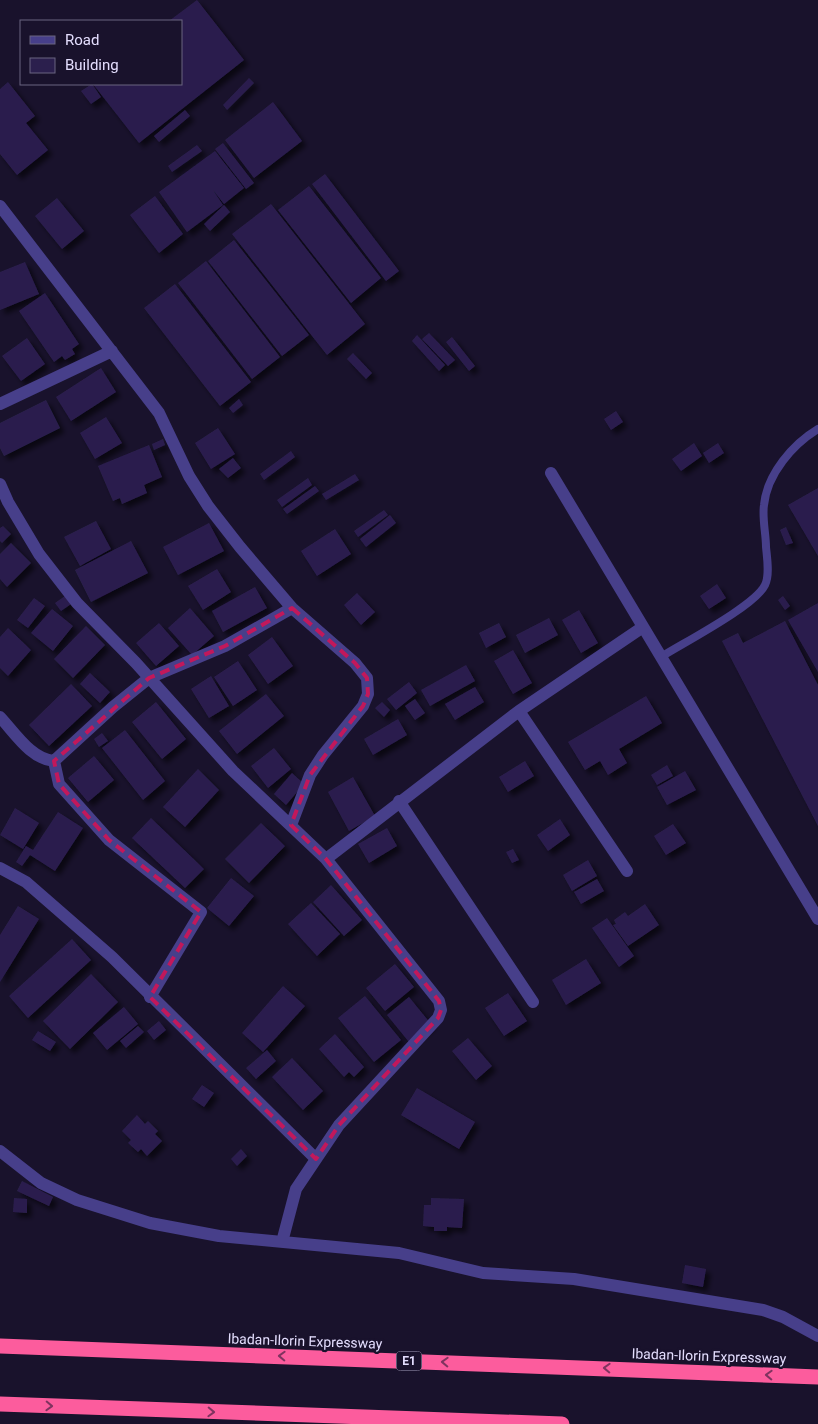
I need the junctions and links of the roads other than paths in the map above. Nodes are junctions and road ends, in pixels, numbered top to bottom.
1 (2, 213) edge
2 (112, 351) junction
3 (0, 404) edge
4 (818, 429) edge
5 (551, 473) dead end
6 (0, 484) edge
7 (292, 608) junction
8 (643, 627) junction
9 (661, 657) junction
10 (149, 678) junction
11 (519, 711) junction
12 (0, 717) edge
13 (54, 761) junction
14 (399, 801) junction
15 (291, 825) junction
16 (326, 858) junction
17 (0, 868) edge
18 (627, 871) dead end
19 (818, 919) edge
20 (150, 996) junction
21 (533, 1002) dead end
22 (0, 1151) edge
23 (316, 1159) junction
24 (282, 1242) junction
25 (818, 1336) edge
26 (0, 1346) edge
27 (818, 1377) edge
28 (0, 1404) edge
29 (562, 1424) edge

1 - 2 street
2 - 3 street
2 - 7 street
4 - 9 lane
5 - 8 street
6 - 10 street
7 - 10 street
7 - 15 street
8 - 9 street
8 - 11 street
9 - 19 street
10 - 13 street
10 - 15 street
11 - 14 street
11 - 18 street
12 - 13 street
13 - 20 street
14 - 16 street
14 - 21 street
15 - 16 street
16 - 23 street
17 - 20 street
20 - 23 street
22 - 24 street
23 - 24 street
24 - 25 street
27 -> 26 highway, Ibadan-Ilorin Expressway / E1
28 -> 29 highway

